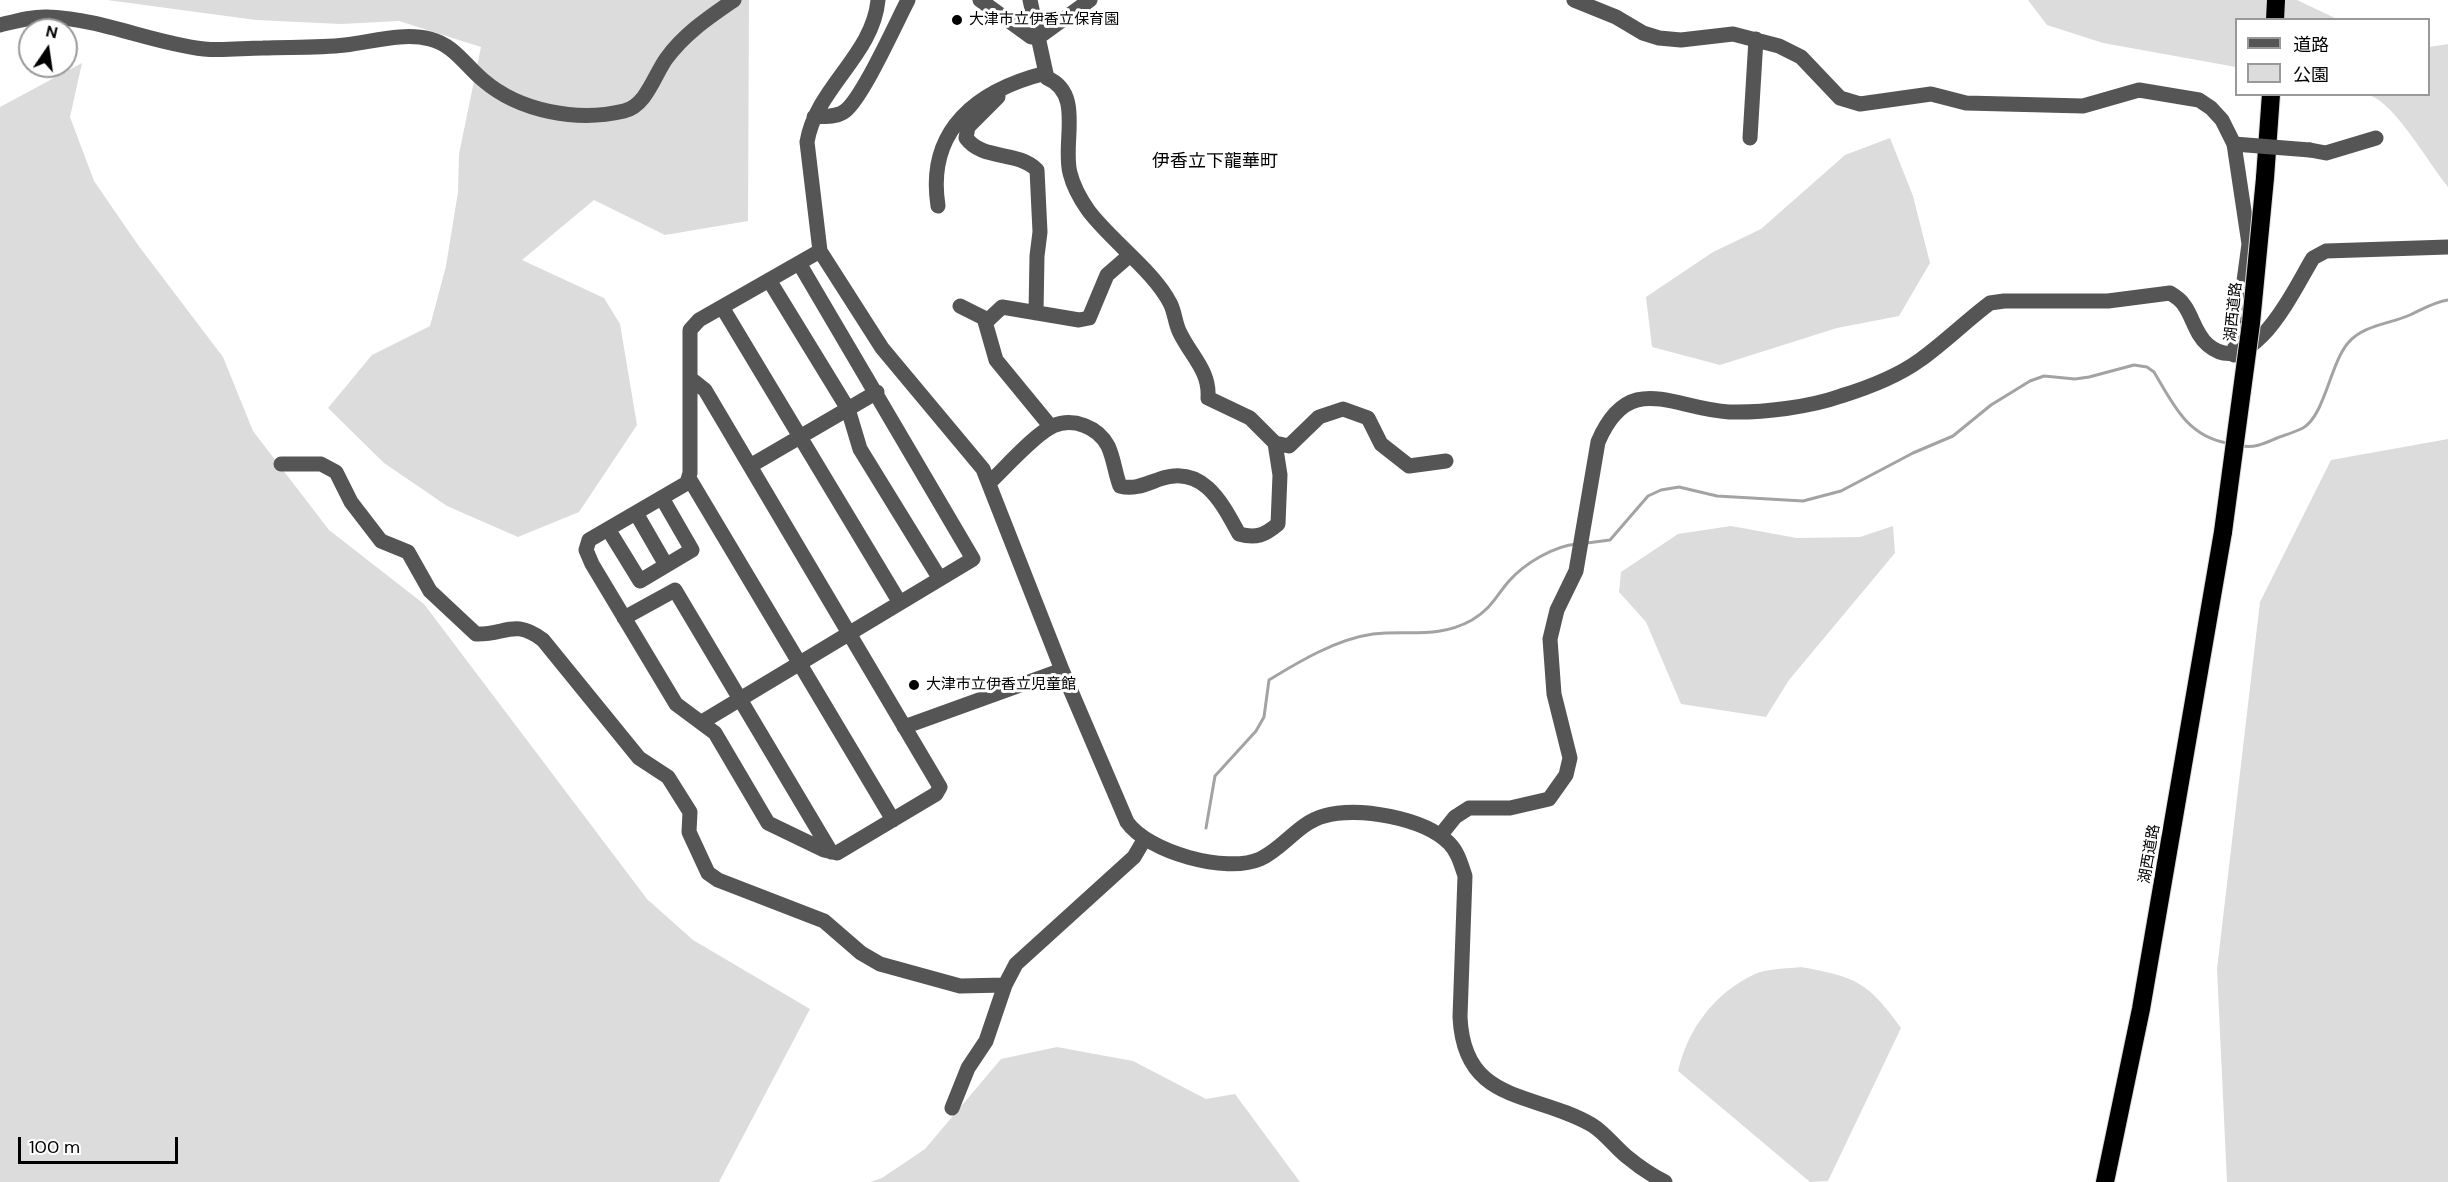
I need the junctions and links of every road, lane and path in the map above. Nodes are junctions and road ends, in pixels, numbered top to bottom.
1 (734, 0) edge
2 (878, 0) edge
3 (908, 0) edge
4 (980, 0) edge
5 (1030, 0) edge
6 (1090, 0) edge
7 (1574, 0) edge
8 (2276, 0) edge
9 (2275, 18) edge
10 (0, 25) edge
11 (1039, 38) junction
12 (1756, 39) junction
13 (1046, 73) junction
14 (998, 91) junction
15 (2271, 96) edge
16 (814, 117) junction
17 (1750, 138) dead end
18 (2376, 138) dead end
19 (2234, 144) junction
20 (938, 206) dead end
21 (2448, 247) edge
22 (820, 251) junction
23 (1130, 255) junction
24 (799, 263) junction
25 (769, 280) junction
26 (960, 306) dead end
27 (722, 307) junction
28 (1035, 313) junction
29 (986, 322) junction
30 (2234, 355) junction
31 (690, 378) junction
32 (877, 392) junction
33 (848, 409) junction
34 (1051, 427) junction
35 (800, 437) junction
36 (1275, 442) junction
37 (1446, 461) dead end
38 (281, 464) dead end
39 (750, 466) junction
40 (689, 478) junction
41 (990, 482) junction
42 (662, 498) junction
43 (636, 513) junction
44 (608, 529) junction
45 (2223, 532) junction
46 (666, 565) junction
47 (940, 579) junction
48 (900, 603) junction
49 (624, 618) junction
50 (849, 634) junction
51 (800, 664) junction
52 (1062, 670) junction
53 (740, 699) junction
54 (702, 722) junction
55 (904, 727) junction
56 (893, 820) junction
57 (1443, 832) dead end
58 (1144, 840) junction
59 (831, 852) junction
60 (1005, 985) junction
61 (952, 1108) dead end
62 (1665, 1182) edge
63 (2105, 1182) edge
64 (2116, 1182) edge

1 - 10 street
2 - 16 street
3 - 16 street
4 - 11 street
5 - 11 street
6 - 11 street
7 - 12 street
8 - 9 highway
11 - 13 street
12 - 17 street
12 - 19 street
13 - 14 street
13 - 23 street
14 - 20 street
14 - 28 street
15 - 45 highway, 湖西道路, bridge
16 - 22 street
18 - 19 street, bridge
19 - 30 street
21 - 30 street
22 - 24 street
22 - 41 street
23 - 28 street
23 - 36 street
24 - 25 street
24 - 32 street
25 - 27 street
25 - 33 street
26 - 29 street
27 - 31 street
27 - 35 street
28 - 29 street
29 - 34 street
30 - 57 street
31 - 39 street
31 - 40 street
32 - 33 street
32 - 47 street
33 - 35 street
33 - 47 street
34 - 36 street
34 - 41 street
35 - 39 street
35 - 48 street
36 - 37 street
38 - 60 street
39 - 50 street
40 - 42 street
40 - 51 street
41 - 52 street
42 - 43 street
42 - 46 street
43 - 44 street
43 - 46 street
44 - 46 street
44 - 49 street
45 - 63 highway, 湖西道路
45 - 64 highway, 湖西道路
47 - 48 street
48 - 50 street
49 - 53 street
49 - 54 street
50 - 51 street
50 - 55 street
51 - 53 street
51 - 56 street
52 - 55 street
52 - 58 street
53 - 54 street
53 - 59 street
54 - 59 street
55 - 56 street
56 - 59 street
58 - 60 street
58 - 62 street
60 - 61 street

